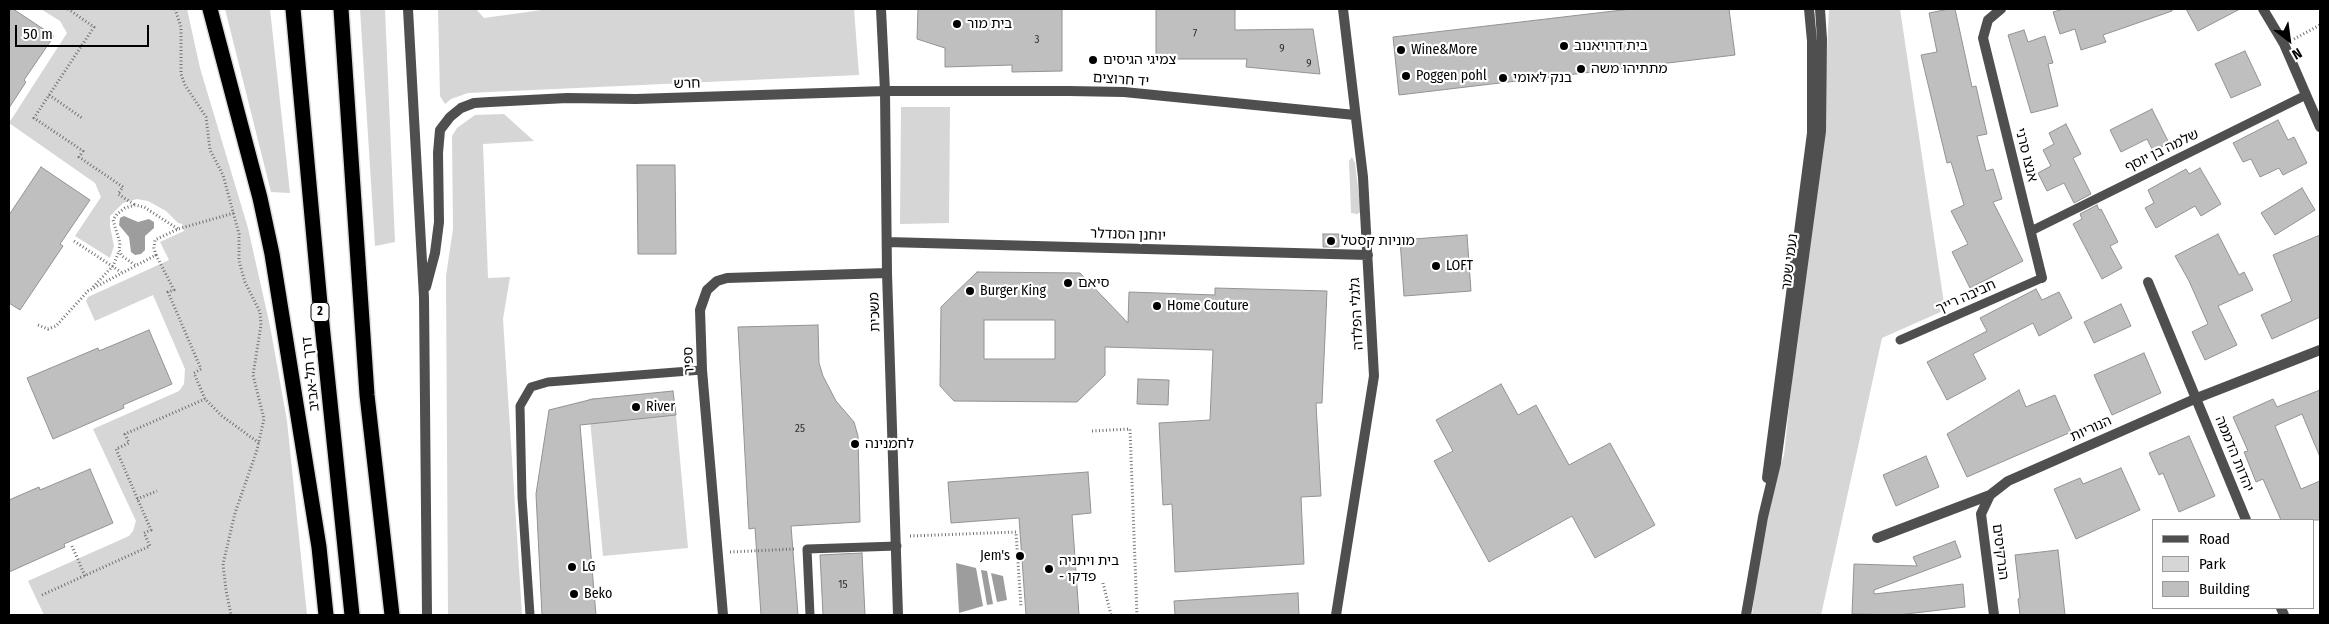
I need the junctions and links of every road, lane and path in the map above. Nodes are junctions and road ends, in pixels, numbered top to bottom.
1 (68, 9) edge
2 (176, 9) edge
3 (210, 9) edge
4 (293, 9) edge
5 (341, 9) edge
6 (408, 9) edge
7 (881, 9) edge
8 (1343, 9) edge
9 (1809, 9) edge
10 (1820, 9) edge
11 (2001, 9) edge
12 (2263, 9) edge
13 (2320, 25) edge
14 (2284, 44) junction
15 (885, 91) junction
16 (2306, 95) junction
17 (49, 96) junction
18 (1355, 115) junction
19 (82, 118) dead end
20 (2320, 127) edge
21 (136, 205) junction
22 (234, 213) junction
23 (178, 229) junction
24 (2031, 231) junction
25 (74, 241) dead end
26 (887, 242) junction
27 (119, 250) junction
28 (156, 255) junction
29 (1368, 255) junction
30 (135, 265) junction
31 (114, 266) junction
32 (121, 272) junction
33 (887, 273) junction
34 (2042, 278) joint
35 (2148, 282) dead end
36 (88, 292) junction
37 (424, 298) junction
38 (38, 325) dead end
39 (1900, 340) dead end
40 (2320, 350) edge
41 (702, 370) junction
42 (2197, 398) junction
43 (205, 399) junction
44 (1092, 431) dead end
45 (259, 443) junction
46 (157, 491) dead end
47 (1990, 495) junction
48 (138, 499) junction
49 (1763, 517) junction
50 (2246, 519) edge
51 (910, 536) dead end
52 (1877, 538) dead end
53 (72, 546) dead end
54 (897, 546) junction
55 (807, 549) junction
56 (719, 553) junction
57 (85, 576) junction
58 (1103, 583) dead end
59 (42, 595) dead end
60 (1021, 607) dead end
61 (232, 615) edge
62 (326, 615) edge
63 (352, 615) edge
64 (392, 615) edge
65 (427, 615) edge
66 (530, 615) edge
67 (723, 615) edge
68 (810, 615) edge
69 (898, 615) edge
70 (1111, 615) edge
71 (1137, 615) edge
72 (1336, 615) edge
73 (1746, 615) edge
74 (1994, 615) edge

1 - 17 path
2 - 22 path
3 - 62 highway
4 - 63 highway, דרך תל-אביב / 2
5 - 64 highway
6 - 37 street
7 - 15 street, משכית
8 - 18 street, גלגלי הפלדה
9 - 49 street, נעמי שמר
10 - 49 street, נעמי שמר
11 - 24 street, אנצו סרני
12 - 14 street
13 - 14 path
14 - 16 street
15 - 18 street, יד חרוצים
15 - 26 street, משכית
15 - 37 street, חרש
16 - 20 street
16 - 24 lane, שלמה בן יוסף
17 - 19 path
17 - 21 path
18 - 29 street, גלגלי הפלדה
21 - 23 path
21 - 27 path
22 - 23 path
22 - 45 path
23 - 28 path
24 - 34 street, אנצו סרני
25 - 31 path
26 - 29 street, יוחנן הסנדלר
26 - 33 street, משכית
27 - 30 path
27 - 31 path
28 - 30 path
28 - 43 path
29 - 72 street, גלגלי הפלדה
30 - 32 path
31 - 32 path
31 - 36 path
32 - 36 path
33 - 41 street, ספיר
33 - 54 street, משכית
34 - 39 lane, חביבה רייך
35 - 42 street, יהדות הדממה
36 - 38 path
37 - 65 street
40 - 42 street, הנוריות
41 - 56 street, ספיר
41 - 66 lane
42 - 47 street, הנוריות
42 - 50 street, יהדות הדממה
43 - 45 path
43 - 48 path
44 - 71 path
45 - 61 path
46 - 48 path
47 - 52 street, הנוריות
47 - 74 street, הנרקיסים
48 - 57 path
49 - 73 street, נעמי שמר
51 - 60 path
53 - 57 path
54 - 55 lane
54 - 69 street, משכית
55 - 56 path
55 - 68 lane
56 - 67 street, ספיר
57 - 59 path
58 - 70 path

